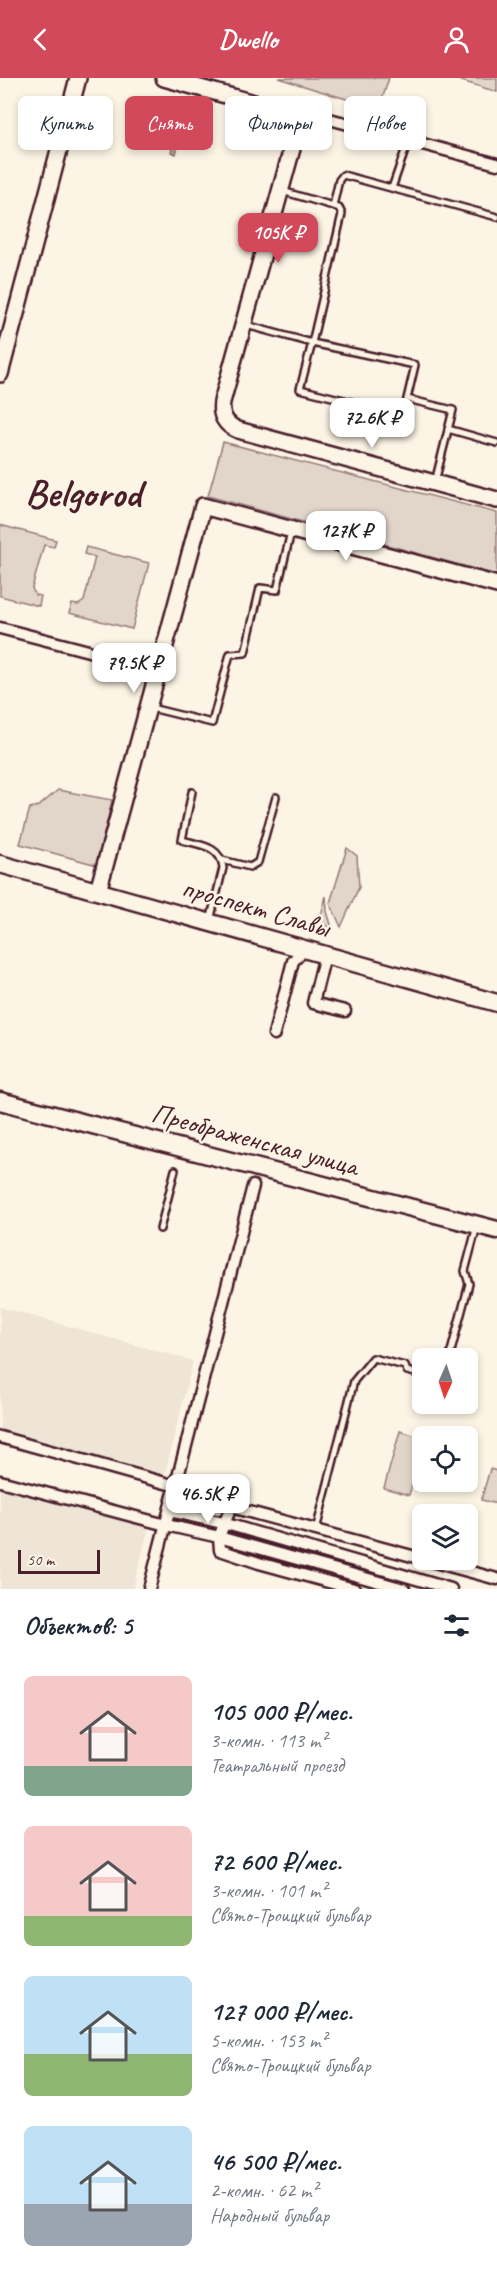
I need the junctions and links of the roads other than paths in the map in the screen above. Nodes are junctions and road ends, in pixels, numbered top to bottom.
1 (78, 78) edge
2 (164, 78) edge
3 (229, 96) edge
4 (426, 145) edge
5 (291, 150) edge
6 (405, 150) edge
7 (497, 164) edge
8 (392, 188) junction
9 (280, 191) junction
10 (333, 206) junction
11 (497, 217) edge
12 (244, 324) junction
13 (312, 343) junction
14 (0, 374) edge
15 (407, 399) junction
16 (448, 429) junction
17 (497, 443) edge
18 (435, 483) junction
19 (497, 500) edge
20 (292, 530) junction
21 (497, 585) edge
22 (0, 628) edge
23 (158, 669) junction
24 (148, 707) junction
25 (192, 792) dead end
26 (276, 797) dead end
27 (222, 860) junction
28 (0, 864) edge
29 (98, 891) junction
30 (210, 923) junction
31 (305, 949) junction
32 (325, 955) junction
33 (497, 1003) edge
34 (345, 1011) dead end
35 (274, 1034) dead end
36 (0, 1101) edge
37 (175, 1170) dead end
38 (254, 1186) dead end
39 (478, 1225) junction
40 (160, 1229) dead end
41 (497, 1230) edge
42 (451, 1348) edge
43 (412, 1372) edge
44 (0, 1437) edge
45 (0, 1481) edge
46 (177, 1486) junction
47 (170, 1511) junction
48 (223, 1523) junction
49 (166, 1525) junction
50 (316, 1530) junction
51 (219, 1537) junction
52 (412, 1556) edge
53 (463, 1570) edge
54 (497, 1579) edge
55 (149, 1589) edge
56 (354, 1589) edge
57 (404, 1589) edge
58 (452, 1589) edge

1 - 14 street
2 - 3 street
4 - 7 street
5 - 9 street
6 - 8 lane
8 - 10 lane
8 - 11 lane
9 - 10 lane
9 - 12 street
10 - 13 lane
12 - 13 lane
12 - 18 street
13 - 15 lane
13 - 15 lane
15 - 16 lane
16 - 17 lane
16 - 18 lane
18 - 19 street
20 - 21 street
20 - 23 street
20 - 24 lane
22 - 23 street
23 - 24 street
24 - 29 street
25 - 27 lane
26 - 27 lane
27 - 30 lane
28 - 29 main road, проспект Славы
29 - 30 main road, проспект Славы
30 - 31 main road, проспект Славы
31 - 32 main road, проспект Славы
31 - 35 street
32 - 33 main road, проспект Славы
32 - 34 street
36 - 39 main road, Преображенская улица
37 - 40 lane
38 - 46 street
39 - 41 main road, Преображенская улица
39 - 42 lane
43 - 50 lane
44 - 46 street
45 - 49 street
46 - 47 street
47 - 48 street
47 - 49 street
48 - 50 street
48 - 51 street
48 - 58 street
49 - 51 street
49 - 55 street
50 - 52 street
51 - 56 street
51 - 57 street
53 - 54 street

